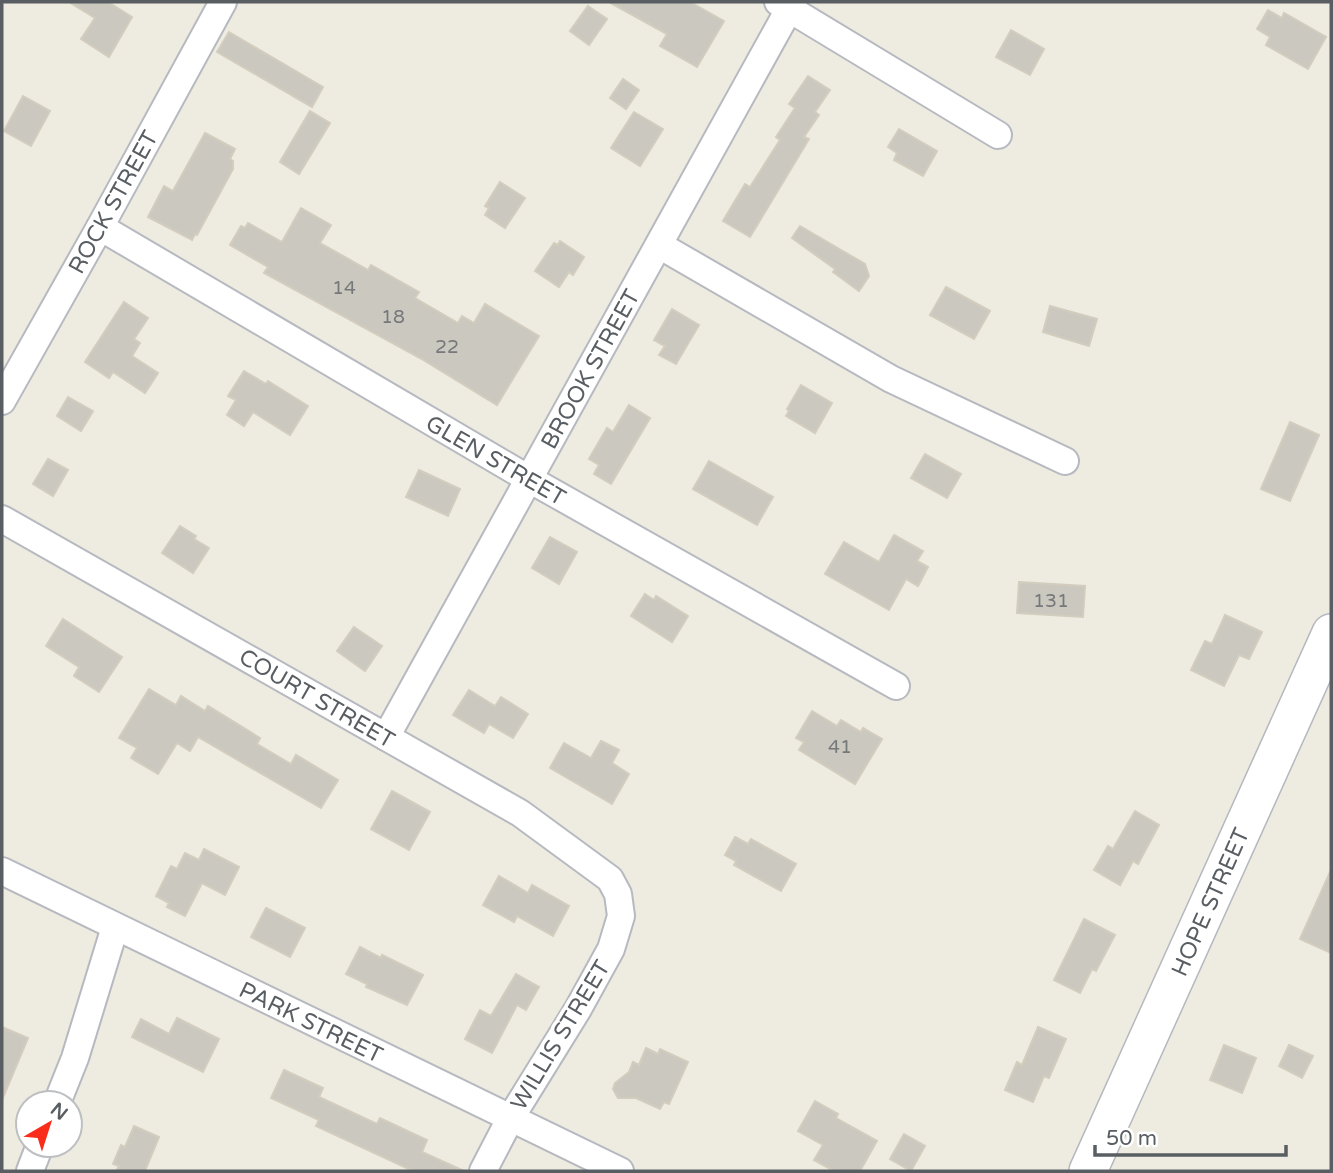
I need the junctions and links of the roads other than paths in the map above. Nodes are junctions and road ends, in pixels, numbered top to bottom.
1 (221, 2) edge
2 (787, 4) edge
3 (998, 135) dead end
4 (100, 227) junction
5 (659, 245) junction
6 (2, 401) edge
7 (1065, 461) dead end
8 (528, 479) junction
9 (2, 519) edge
10 (1331, 633) edge
11 (896, 686) dead end
12 (386, 737) junction
13 (2, 871) edge
14 (618, 894) joint
15 (115, 927) junction
16 (63, 1089) edge
17 (510, 1119) junction
18 (483, 1171) edge
19 (620, 1171) edge
20 (1088, 1171) edge

1 - 4 street, ROCK STREET
2 - 3 street
2 - 5 street, BROOK STREET
4 - 6 street, ROCK STREET
4 - 8 street, GLEN STREET
5 - 7 street
5 - 8 street, BROOK STREET
8 - 11 street, GLEN STREET
8 - 12 street, BROOK STREET
9 - 12 street, COURT STREET
10 - 20 main road, HOPE STREET
12 - 14 street, COURT STREET
13 - 15 street, PARK STREET
14 - 17 street, WILLIS STREET
15 - 16 street
15 - 17 street, PARK STREET
17 - 18 street, WILLIS STREET
17 - 19 street, PARK STREET

